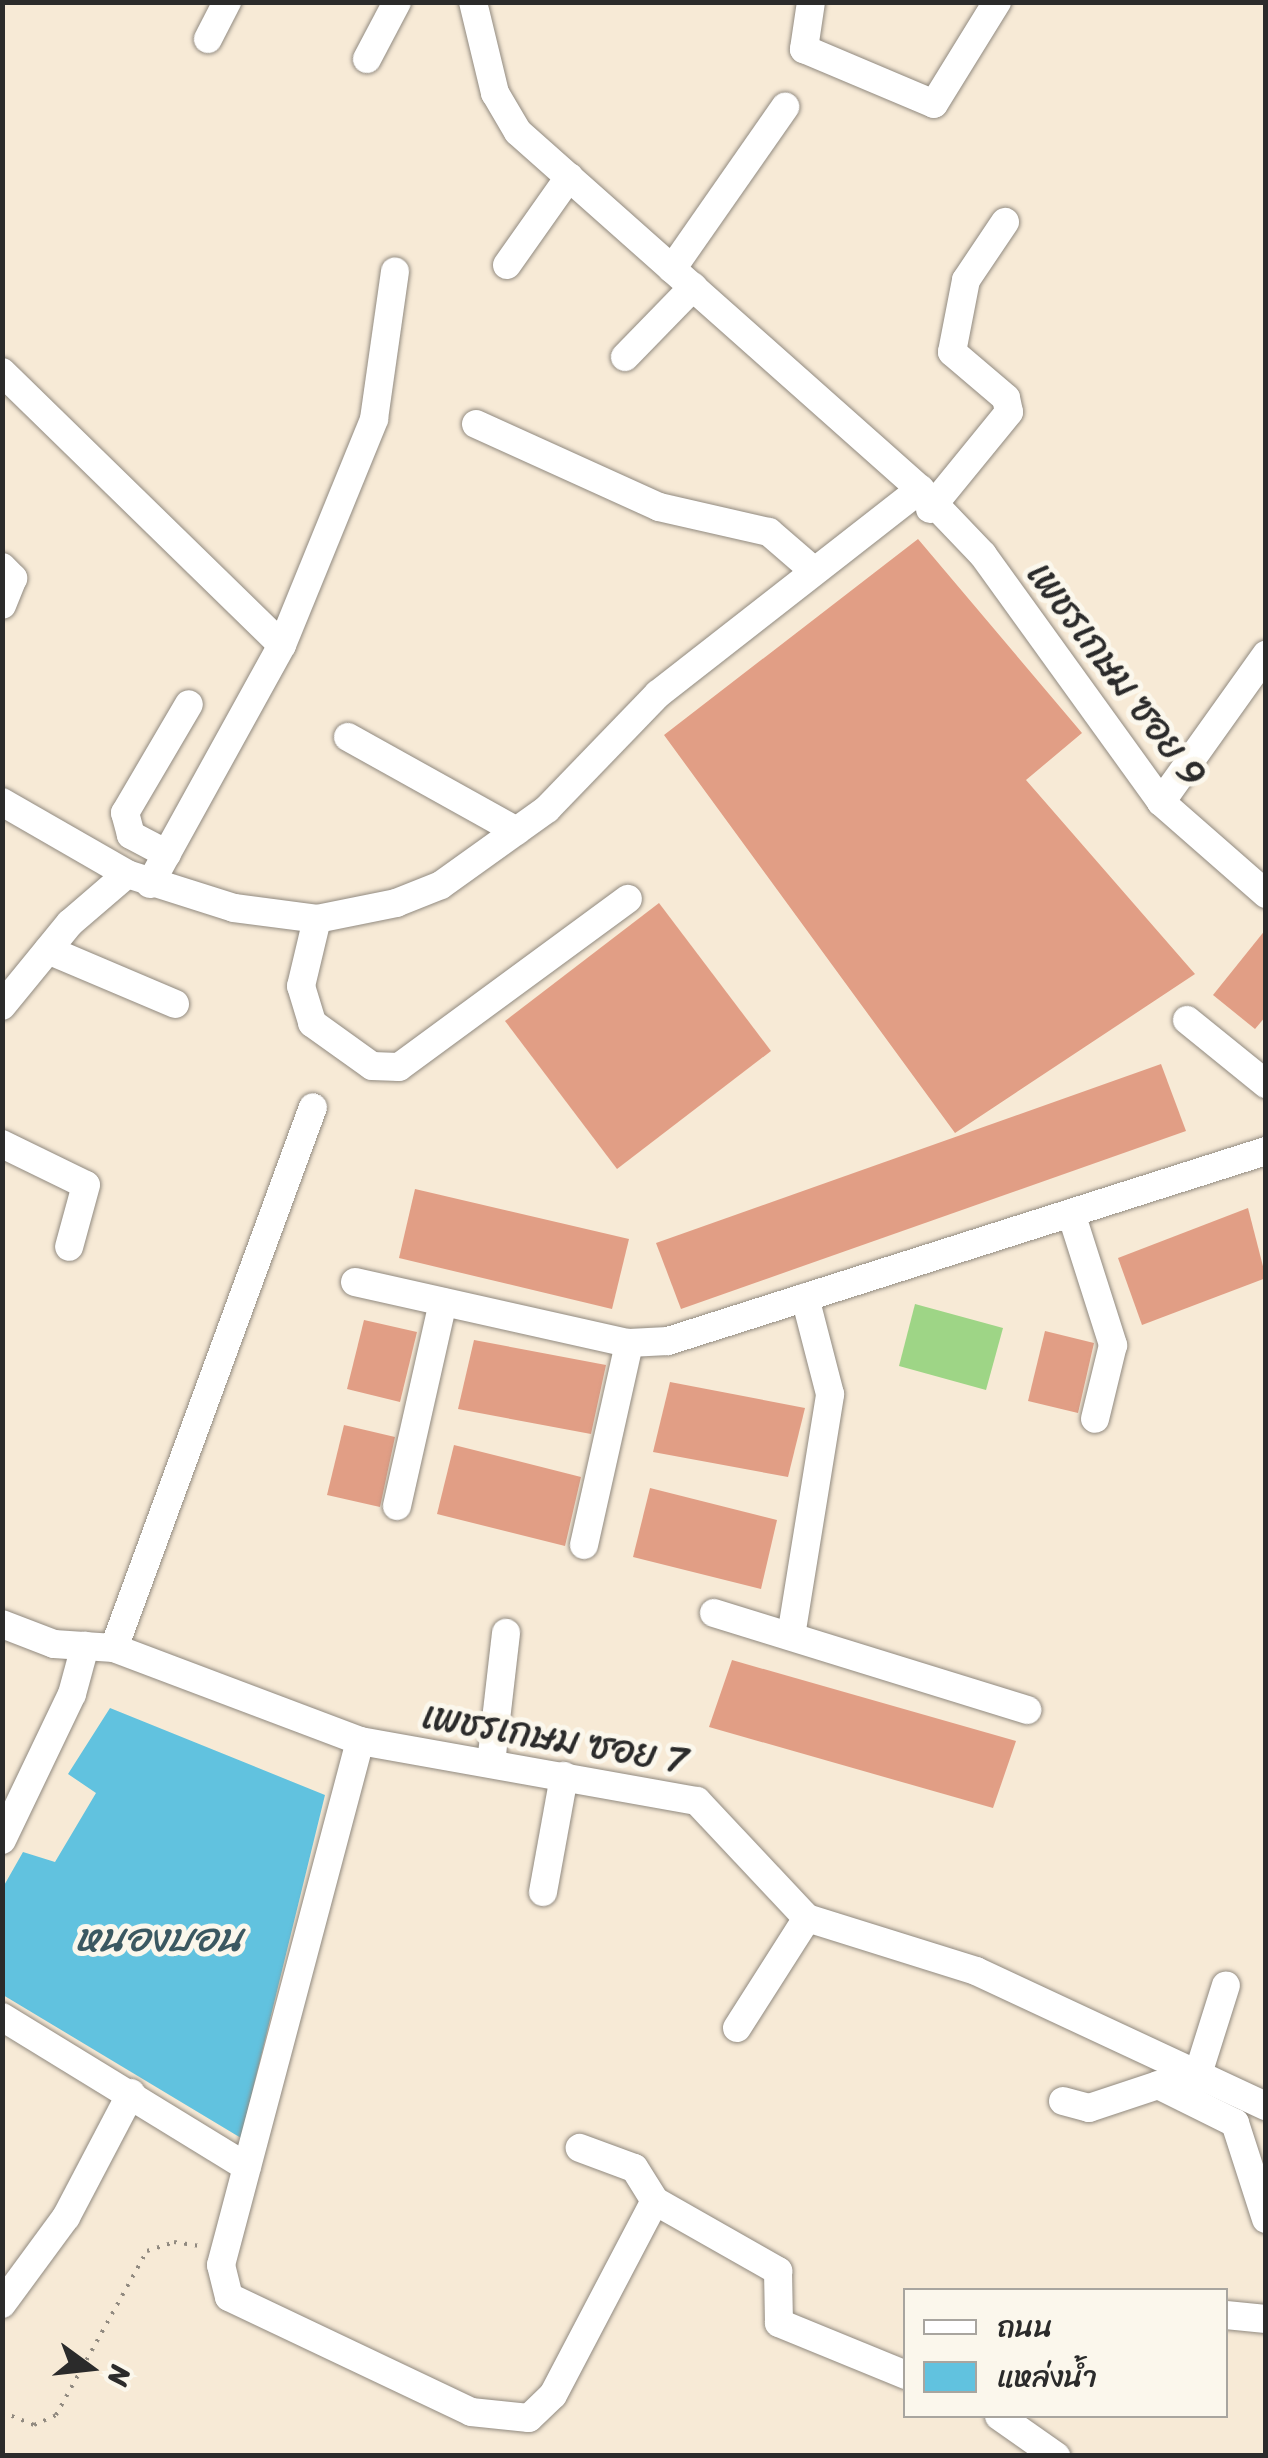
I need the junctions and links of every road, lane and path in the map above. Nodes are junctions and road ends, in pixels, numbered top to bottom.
1 (227, 2) edge
2 (397, 2) edge
3 (472, 2) edge
4 (811, 2) edge
5 (997, 2) edge
6 (208, 39) dead end
7 (367, 59) dead end
8 (785, 107) dead end
9 (569, 177) junction
10 (1005, 222) dead end
11 (508, 265) dead end
12 (395, 270) dead end
13 (682, 278) junction
14 (624, 357) dead end
15 (2, 372) edge
16 (476, 424) dead end
17 (925, 499) junction
18 (2, 567) edge
19 (814, 570) junction
20 (2, 605) edge
21 (282, 646) junction
22 (1266, 655) edge
23 (189, 704) dead end
24 (348, 737) dead end
25 (2, 802) edge
26 (1161, 802) junction
27 (517, 832) junction
28 (167, 854) junction
29 (139, 879) junction
30 (1266, 894) edge
31 (628, 898) dead end
32 (317, 920) junction
33 (48, 950) junction
34 (175, 1004) dead end
35 (2, 1006) edge
36 (1186, 1020) dead end
37 (1266, 1084) edge
38 (313, 1107) dead end
39 (2, 1144) edge
40 (1266, 1151) edge
41 (1071, 1213) junction
42 (69, 1247) dead end
43 (354, 1282) dead end
44 (805, 1297) junction
45 (443, 1302) junction
46 (629, 1343) junction
47 (1095, 1419) dead end
48 (397, 1506) dead end
49 (584, 1545) dead end
50 (714, 1613) dead end
51 (2, 1624) edge
52 (506, 1633) dead end
53 (790, 1636) junction
54 (86, 1646) junction
55 (114, 1648) junction
56 (1026, 1710) dead end
57 (360, 1741) junction
58 (491, 1763) junction
59 (564, 1776) junction
60 (2, 1840) edge
61 (543, 1892) dead end
62 (807, 1918) junction
63 (1226, 1984) dead end
64 (2, 2017) edge
65 (737, 2028) dead end
66 (1197, 2077) junction
67 (130, 2093) junction
68 (1063, 2101) dead end
69 (1266, 2106) edge
70 (580, 2148) dead end
71 (247, 2167) junction
72 (655, 2201) junction
73 (1266, 2219) edge
74 (224, 2251) junction
75 (2, 2304) edge
76 (1228, 2315) edge
77 (1266, 2319) edge
78 (903, 2374) edge
79 (2, 2412) edge
80 (1002, 2418) edge
81 (1056, 2456) edge

1 - 6 street
2 - 7 street
3 - 9 street, เพชรเกษม ซอย 9
4 - 5 street
8 - 13 street
9 - 11 street
9 - 13 street, เพชรเกษม ซอย 9
10 - 17 street
12 - 21 street
13 - 14 street
13 - 17 street, เพชรเกษม ซอย 9
15 - 21 street
16 - 19 street
17 - 19 street
17 - 26 street, เพชรเกษม ซอย 9
18 - 20 street
19 - 27 street
21 - 28 street
22 - 26 street
23 - 28 street
24 - 27 street
25 - 29 street
26 - 30 street, เพชรเกษม ซอย 9
27 - 32 street
28 - 29 street
29 - 32 street
29 - 33 street
31 - 32 street
33 - 34 street
33 - 35 street
36 - 37 street
38 - 55 street
39 - 42 street
40 - 41 street
41 - 44 street
41 - 47 street
43 - 45 street
44 - 46 street
44 - 53 street
45 - 46 street
45 - 48 street
46 - 49 street
50 - 53 street
51 - 54 street, เพชรเกษม ซอย 7
52 - 58 street
53 - 56 street
54 - 55 street, เพชรเกษม ซอย 7
54 - 60 street
55 - 57 street, เพชรเกษม ซอย 7
57 - 58 street, เพชรเกษม ซอย 7
57 - 71 street
58 - 59 street, เพชรเกษม ซอย 7
59 - 61 street
59 - 62 street, เพชรเกษม ซอย 7
62 - 65 street
62 - 66 street
63 - 66 street
64 - 67 street
66 - 69 street
67 - 71 street
67 - 75 street
68 - 73 street
70 - 72 street
71 - 74 street
72 - 74 street
72 - 78 street
74 - 79 path
76 - 77 street
80 - 81 street

